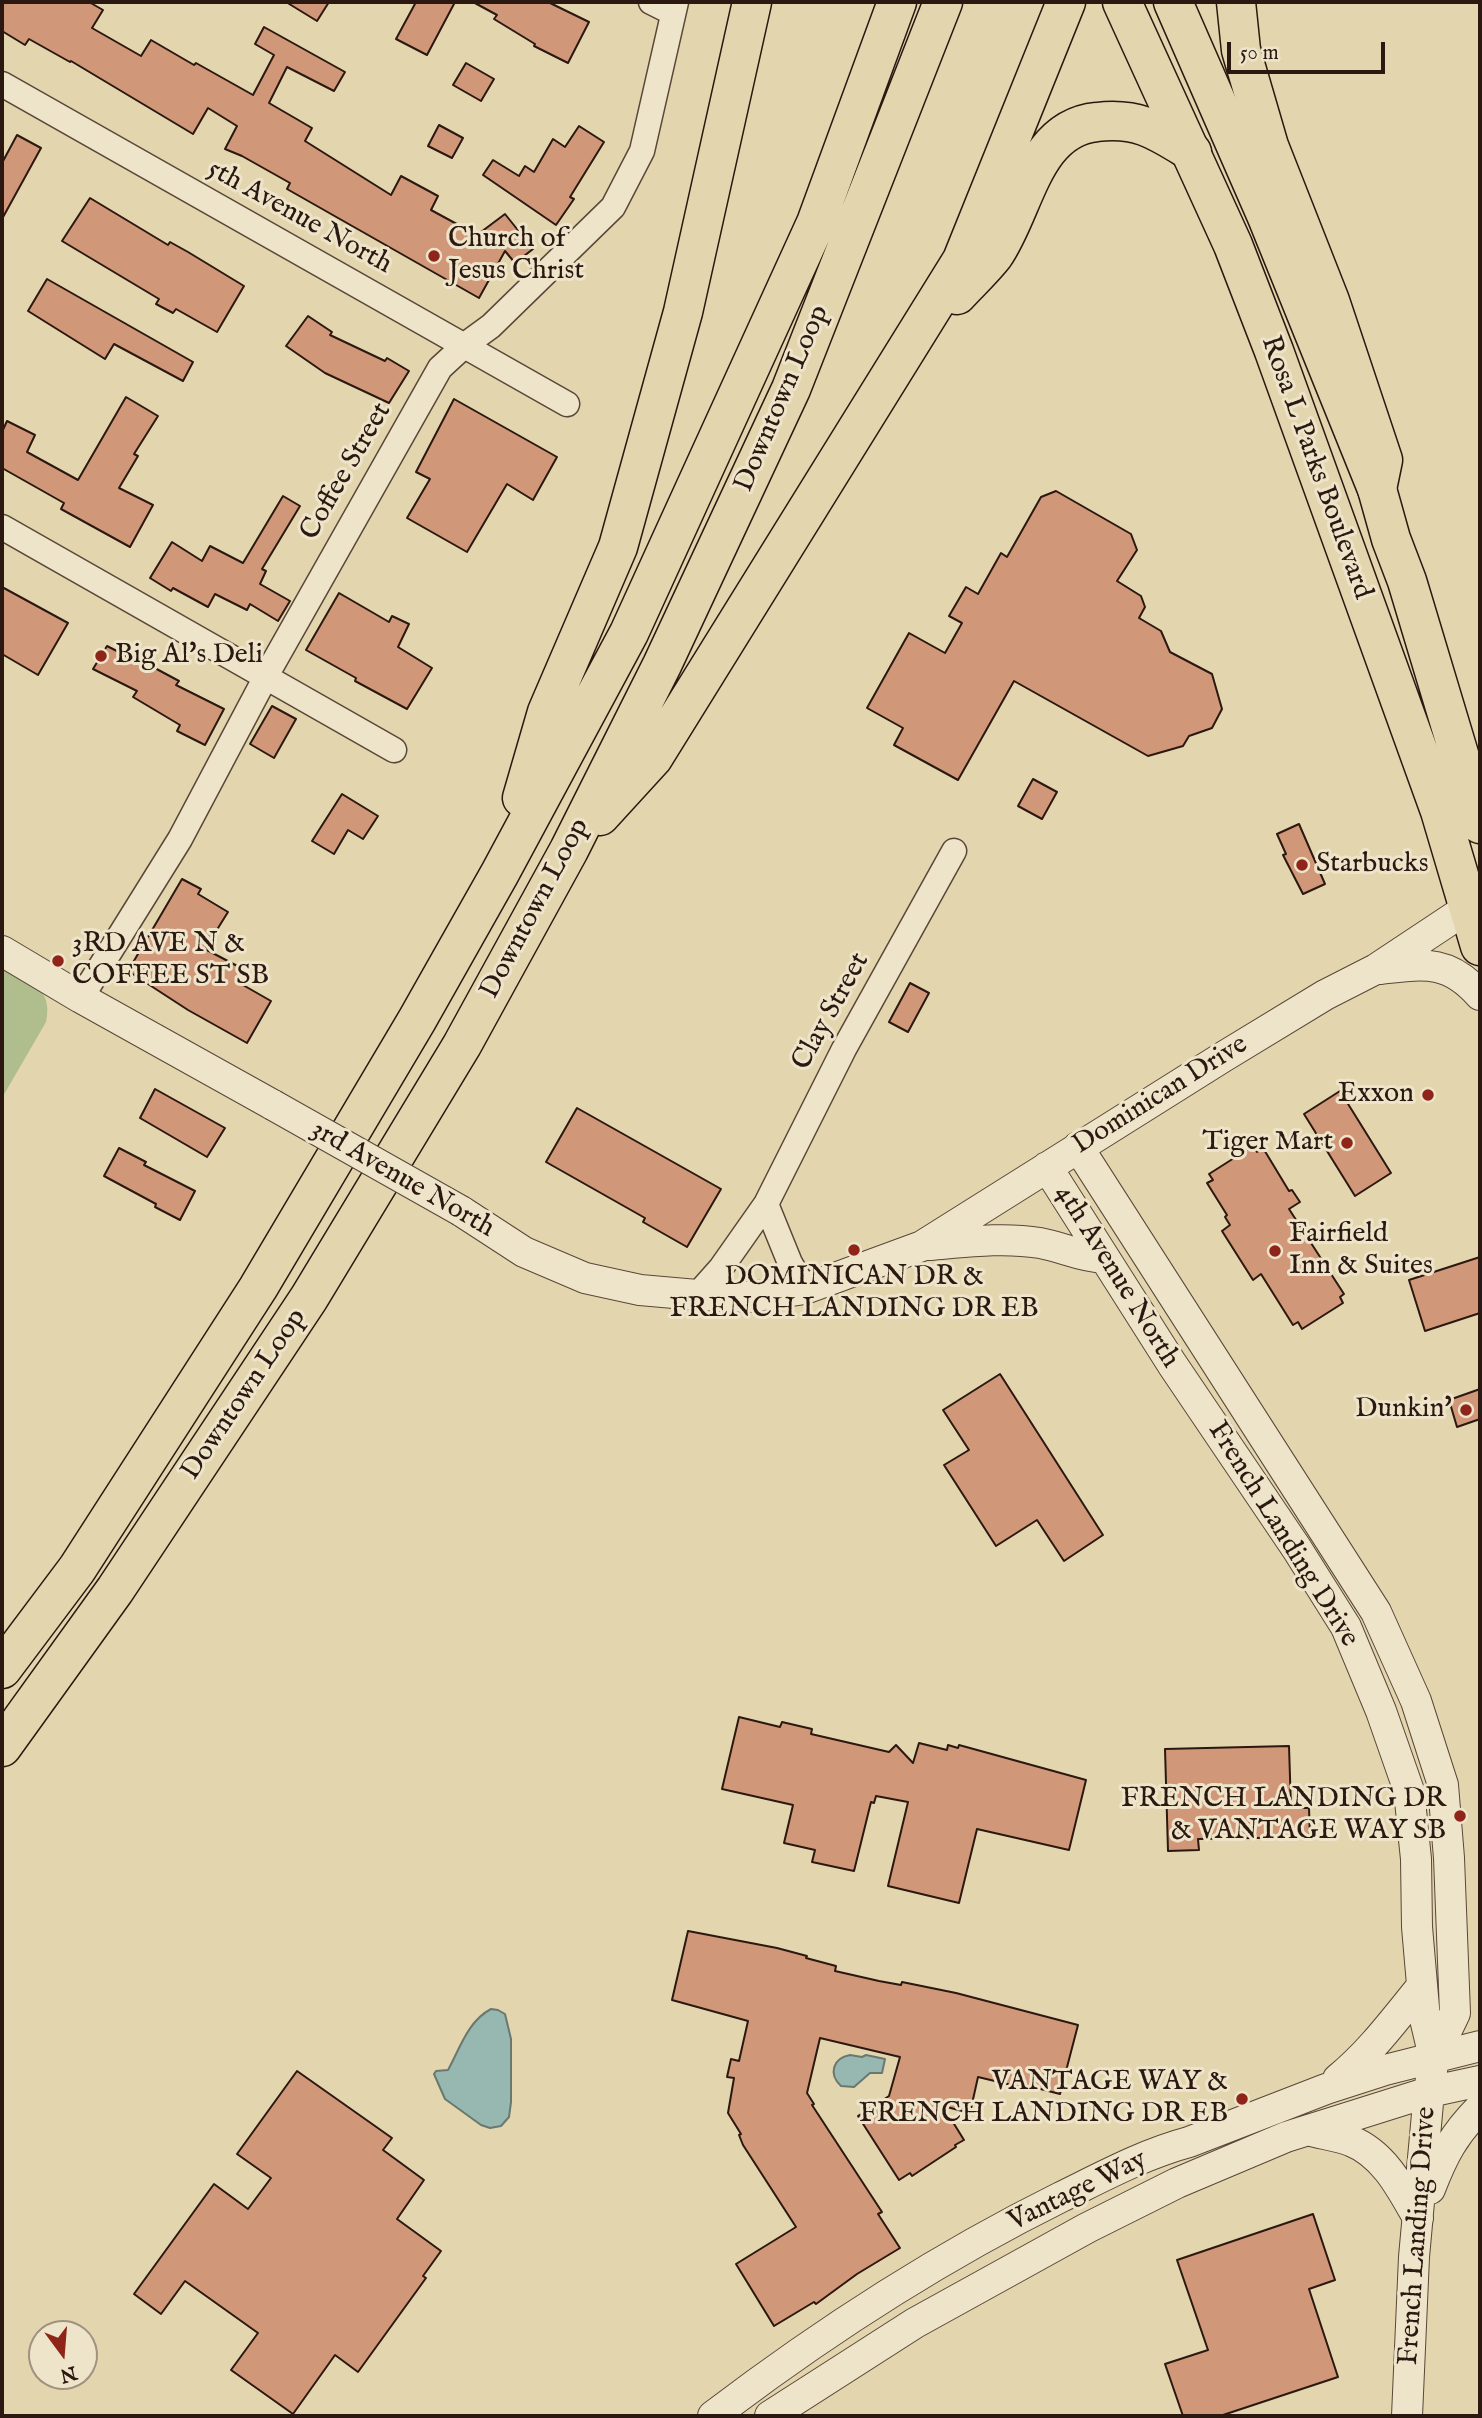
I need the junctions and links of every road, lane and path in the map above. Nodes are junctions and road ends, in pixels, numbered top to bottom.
1 (651, 2) edge
2 (752, 2) edge
3 (897, 2) edge
4 (943, 2) edge
5 (1066, 2) edge
6 (1122, 2) edge
7 (1174, 2) edge
8 (1236, 2) edge
9 (674, 8) edge
10 (2, 84) edge
11 (1192, 152) junction
12 (464, 345) junction
13 (908, 348) junction
14 (566, 404) dead end
15 (1377, 489) junction
16 (2, 527) edge
17 (265, 678) junction
18 (394, 750) dead end
19 (1478, 808) edge
20 (569, 850) junction
21 (954, 851) dead end
22 (500, 873) junction
23 (1474, 904) edge
24 (1480, 946) edge
25 (2, 951) edge
26 (1376, 969) junction
27 (1480, 995) edge
28 (81, 998) junction
29 (1079, 1147) junction
30 (1047, 1167) junction
31 (766, 1204) junction
32 (922, 1246) junction
33 (1104, 1258) junction
34 (835, 1279) joint
35 (805, 1289) junction
36 (697, 1294) junction
37 (1210, 1353) junction
38 (1179, 1375) junction
39 (1330, 1537) joint
40 (2, 1669) edge
41 (2, 1747) edge
42 (1443, 1785) junction
43 (1409, 1791) junction
44 (1454, 1980) junction
45 (1422, 1986) junction
46 (1480, 2012) edge
47 (1480, 2046) edge
48 (1434, 2057) junction
49 (1480, 2081) edge
50 (1326, 2089) junction
51 (1429, 2092) junction
52 (1480, 2108) edge
53 (1308, 2130) junction
54 (1418, 2218) junction
55 (713, 2416) edge
56 (771, 2416) edge
57 (1407, 2416) edge

1 - 9 street
2 - 22 main road
3 - 22 main road, Downtown Loop
4 - 20 main road, Downtown Loop
5 - 13 main road
6 - 11 main road, Rosa L Parks Boulevard
7 - 15 main road, Rosa L Parks Boulevard
8 - 15 main road
9 - 12 street, Coffee Street
10 - 12 street, 5th Avenue North
11 - 13 main road
11 - 23 main road, Rosa L Parks Boulevard
12 - 14 street, 5th Avenue North
12 - 17 street, Coffee Street
13 - 20 main road
15 - 19 main road, Rosa L Parks Boulevard
16 - 17 street
17 - 18 street
17 - 28 street, Coffee Street
20 - 41 main road, Downtown Loop
21 - 31 street, Clay Street
22 - 40 main road, Downtown Loop
23 - 24 main road, Rosa L Parks Boulevard
23 - 26 street, Dominican Drive
25 - 28 street, 3rd Avenue North
26 - 27 street
26 - 29 street, Dominican Drive
28 - 36 street, 3rd Avenue North, bridge
29 - 30 street, Dominican Drive
29 - 37 street, 4th Avenue North
30 - 32 street, Dominican Drive
30 - 33 street, 4th Avenue North
31 - 35 street
31 - 36 street, Clay Street
32 - 33 street
32 - 34 street, Dominican Drive
33 - 38 street, 4th Avenue North
34 - 35 street, 3rd Avenue North
35 - 36 street, 3rd Avenue North
37 - 38 street
37 - 39 street, 4th Avenue North
38 - 43 street, French Landing Drive
39 - 42 street, French Landing Drive
42 - 43 street
42 - 44 street, French Landing Drive
43 - 45 street, French Landing Drive
44 - 46 street
44 - 48 street, French Landing Drive
45 - 48 street, French Landing Drive
45 - 50 street
47 - 48 street, Vantage Way
48 - 50 street, Vantage Way
48 - 51 street, French Landing Drive
49 - 51 street, Vantage Way
50 - 55 street, Vantage Way
51 - 53 street, Vantage Way
51 - 54 street, French Landing Drive
52 - 54 street
53 - 54 street
53 - 56 street, Vantage Way
54 - 57 street, French Landing Drive

